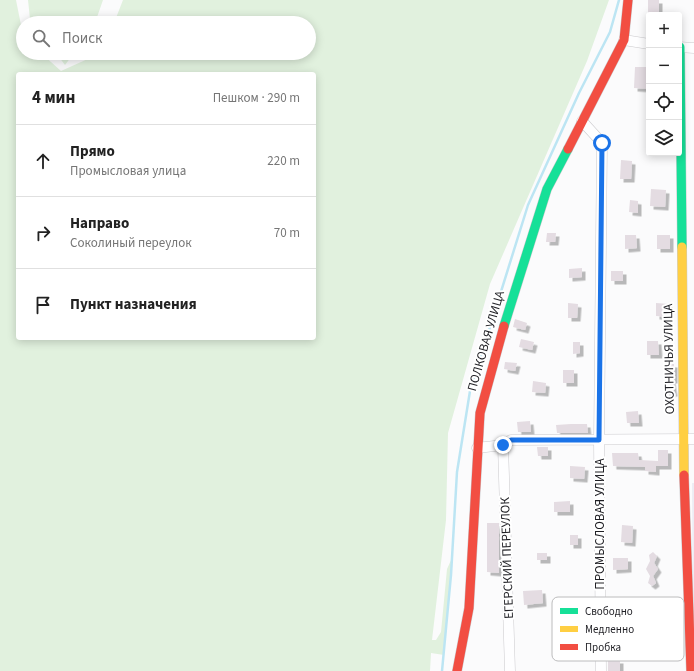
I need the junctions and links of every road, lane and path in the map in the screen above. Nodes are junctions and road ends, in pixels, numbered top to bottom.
1 (628, 0) edge
2 (624, 40) junction
3 (646, 44) edge
4 (682, 47) edge
5 (679, 48) edge
6 (694, 48) edge
7 (582, 121) junction
8 (684, 439) junction
9 (694, 439) edge
10 (599, 440) junction
11 (503, 445) junction
12 (476, 448) junction
13 (600, 597) edge
14 (601, 661) edge
15 (457, 671) edge
16 (510, 671) edge
17 (601, 671) edge
18 (691, 671) edge

1 - 2 street
2 - 3 street
2 - 7 street, ПОЛКОВАЯ УЛИЦА
4 - 6 street
5 - 8 street, ОХОТНИЧЬЯ УЛИЦА
7 - 10 street, ПРОМЫСЛОВАЯ УЛИЦА
7 - 12 street, ПОЛКОВАЯ УЛИЦА
8 - 9 street
8 - 10 street
8 - 18 street, ОХОТНИЧЬЯ УЛИЦА
10 - 11 street
10 - 13 street, ПРОМЫСЛОВАЯ УЛИЦА
11 - 12 street
11 - 16 street, ЕГЕРСКИЙ ПЕРЕУЛОК
12 - 15 street, ПОЛКОВАЯ УЛИЦА
14 - 17 street, ПРОМЫСЛОВАЯ УЛИЦА

